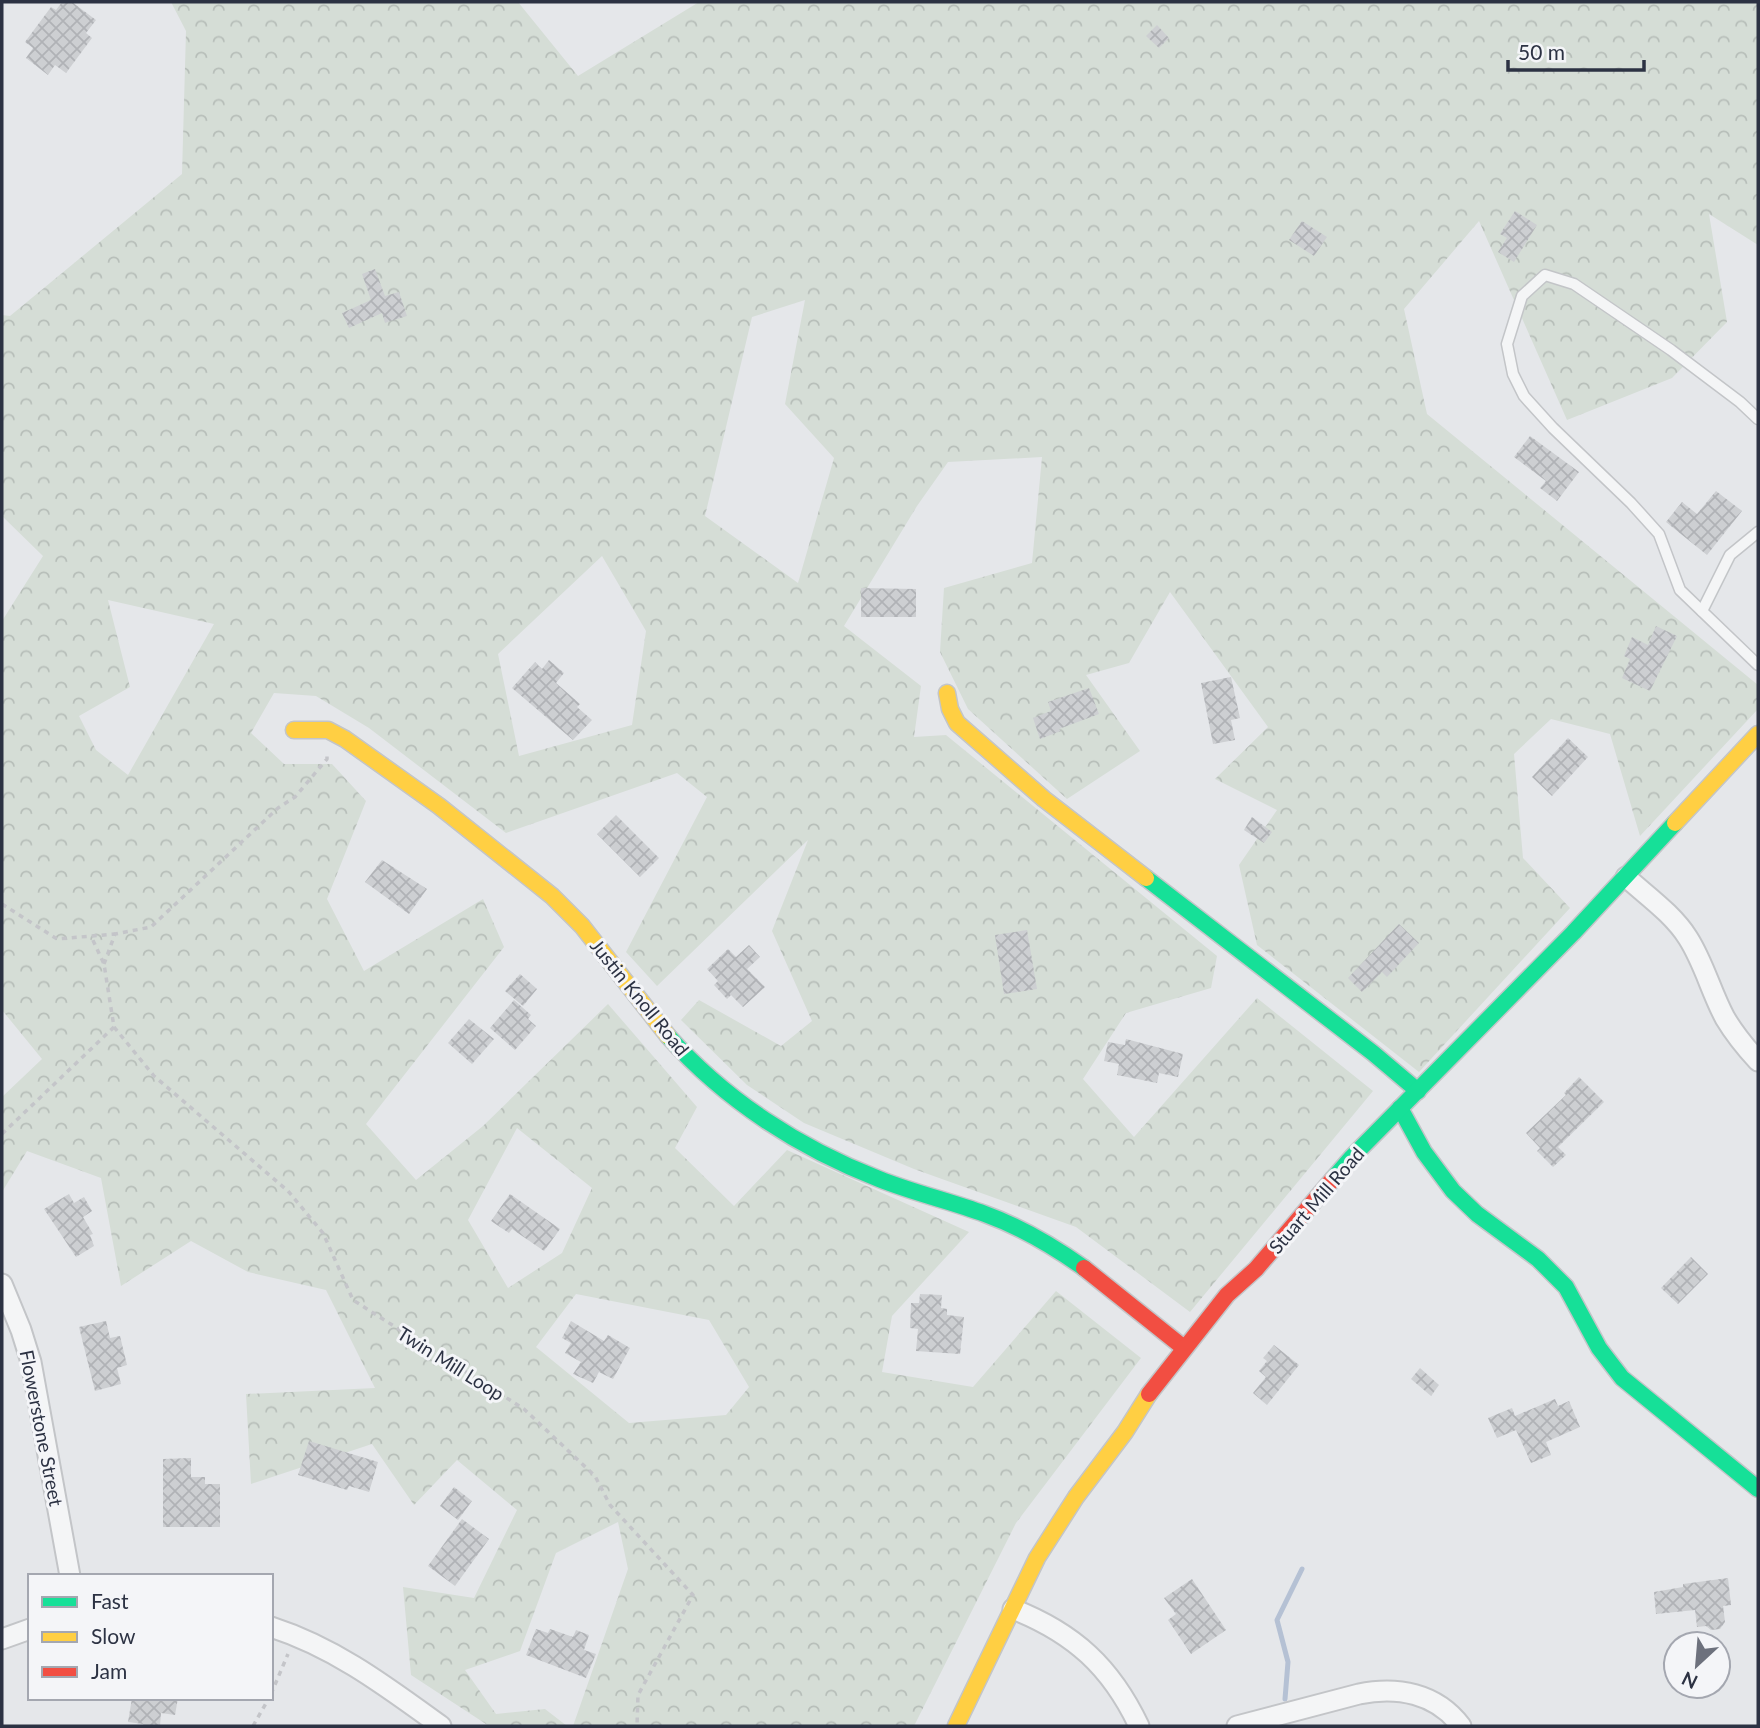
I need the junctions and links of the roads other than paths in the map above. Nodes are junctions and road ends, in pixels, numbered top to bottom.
1 (1758, 419) edge
2 (1758, 532) edge
3 (1702, 611) junction
4 (1758, 665) edge
5 (947, 693) dead end
6 (294, 730) dead end
7 (1758, 734) edge
8 (1626, 877) junction
9 (1758, 1061) edge
10 (1418, 1091) junction
11 (1400, 1108) junction
12 (2, 1284) edge
13 (1184, 1348) junction
14 (1758, 1489) edge
15 (70, 1574) edge
16 (1013, 1609) junction
17 (273, 1628) edge
18 (28, 1630) edge
19 (2, 1639) edge
20 (441, 1726) edge
21 (956, 1726) edge
22 (1139, 1726) edge
23 (1237, 1726) edge
24 (1461, 1726) edge

1 - 3 lane
2 - 3 lane
3 - 4 lane
5 - 10 street
6 - 13 street, Justin Knoll Road
7 - 8 street, Stuart Mill Road
8 - 9 street
8 - 10 street, Stuart Mill Road
10 - 11 street, Stuart Mill Road
11 - 13 street, Stuart Mill Road
11 - 14 street
12 - 15 street, Flowerstone Street
13 - 16 street, Stuart Mill Road
16 - 21 street, Stuart Mill Road
16 - 22 street
17 - 20 street
18 - 19 street
23 - 24 street

